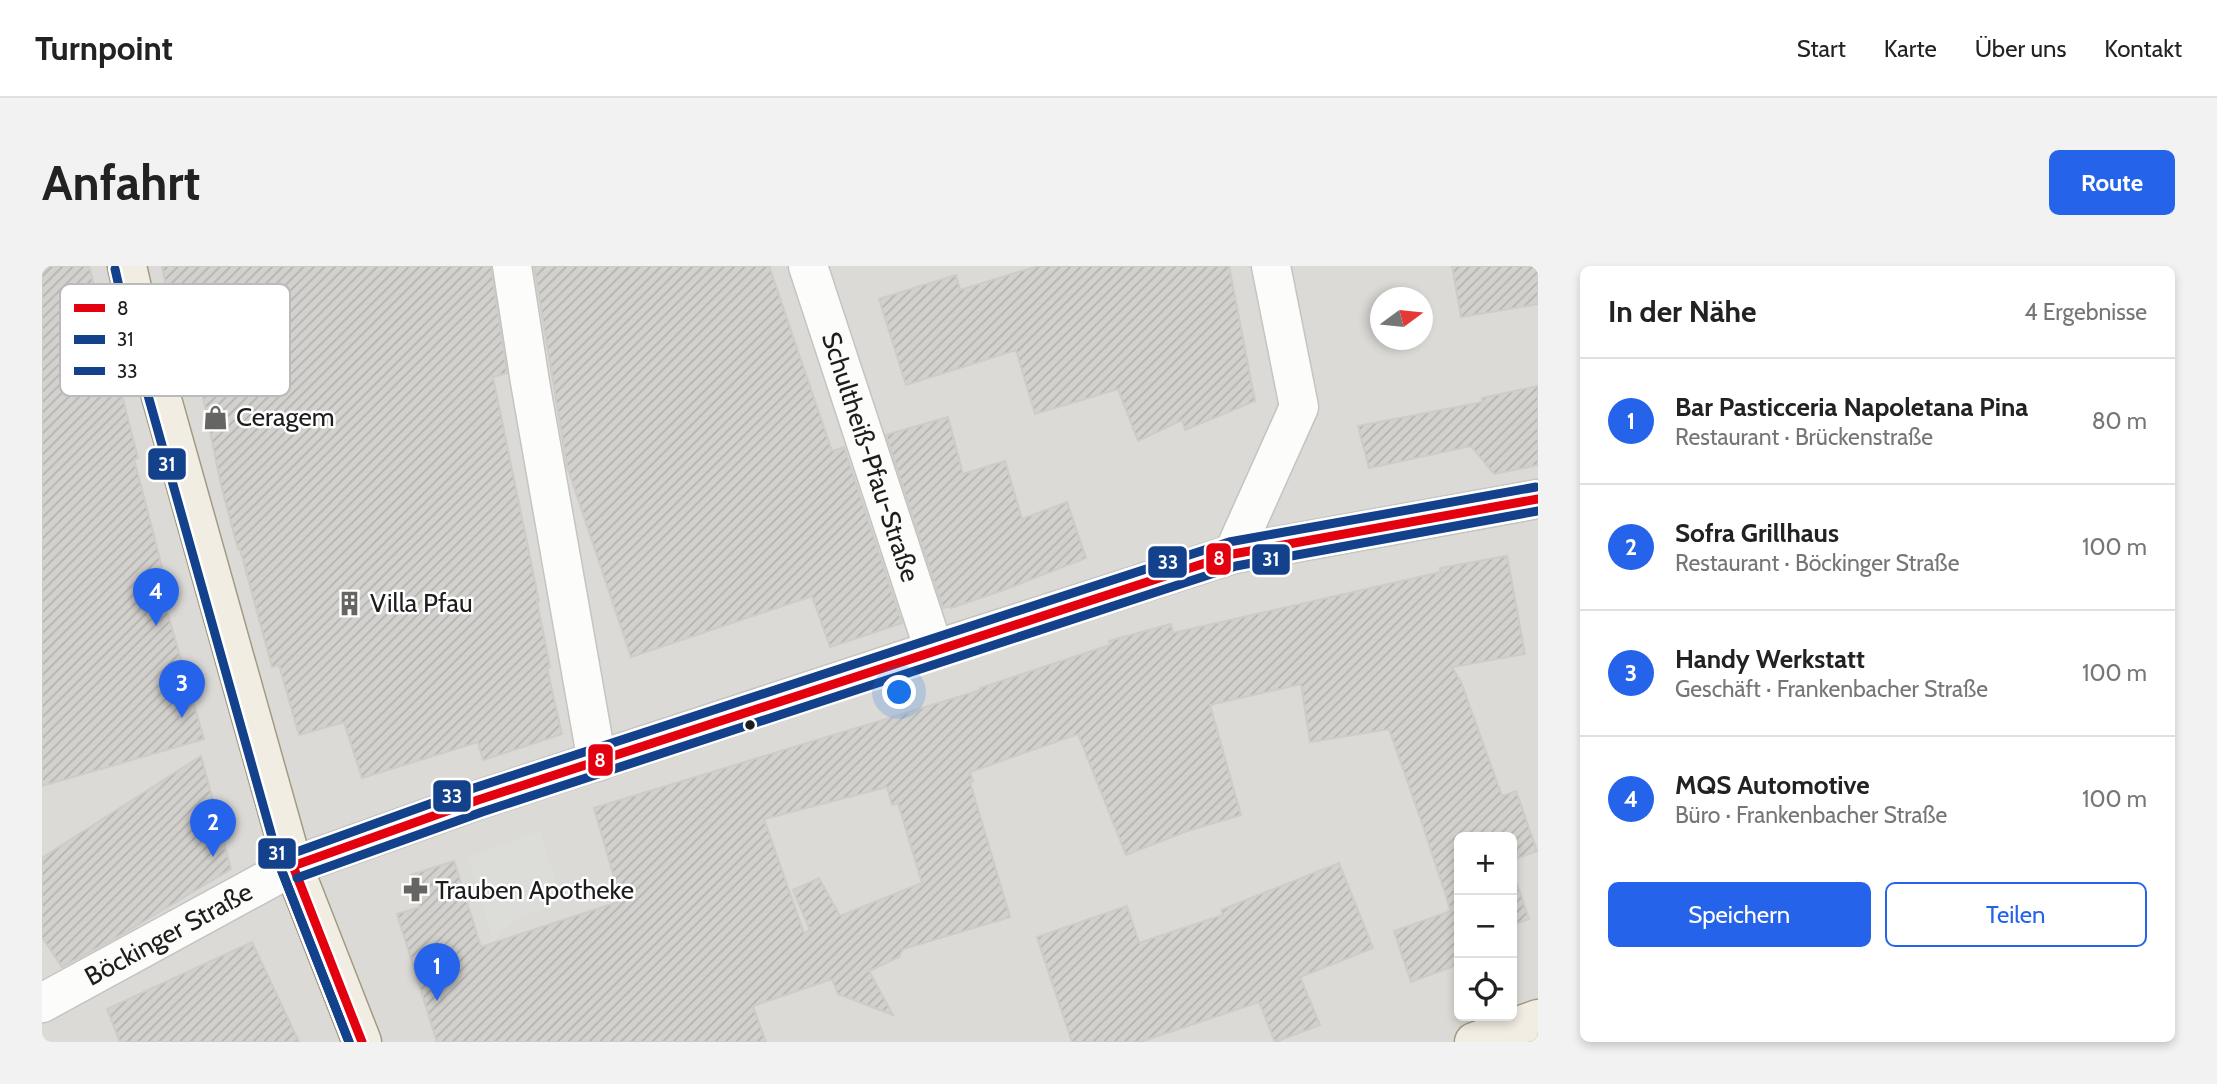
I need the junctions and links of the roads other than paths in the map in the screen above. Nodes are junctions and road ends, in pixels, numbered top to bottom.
1 (127, 266) edge
2 (512, 266) edge
3 (808, 266) edge
4 (1271, 266) edge
5 (131, 284) edge
6 (161, 396) edge
7 (1538, 499) edge
8 (1233, 554) junction
9 (934, 650) junction
10 (597, 762) junction
11 (293, 866) junction
12 (1538, 1000) edge
13 (42, 1003) edge
14 (1517, 1010) edge
15 (1538, 1019) edge
16 (1496, 1021) edge
17 (362, 1042) edge
18 (1452, 1042) edge
19 (1474, 1042) edge

1 - 5 main road
2 - 10 street
3 - 9 street, Schultheiß-Pfau-Straße
4 - 8 street
6 - 11 main road
7 - 8 street, Böckinger Straße
8 - 9 street, Böckinger Straße
9 - 10 street, Böckinger Straße
10 - 11 street, Böckinger Straße
11 - 13 street, Böckinger Straße
11 - 17 main road
12 - 14 street
15 - 19 main road
16 - 18 street

